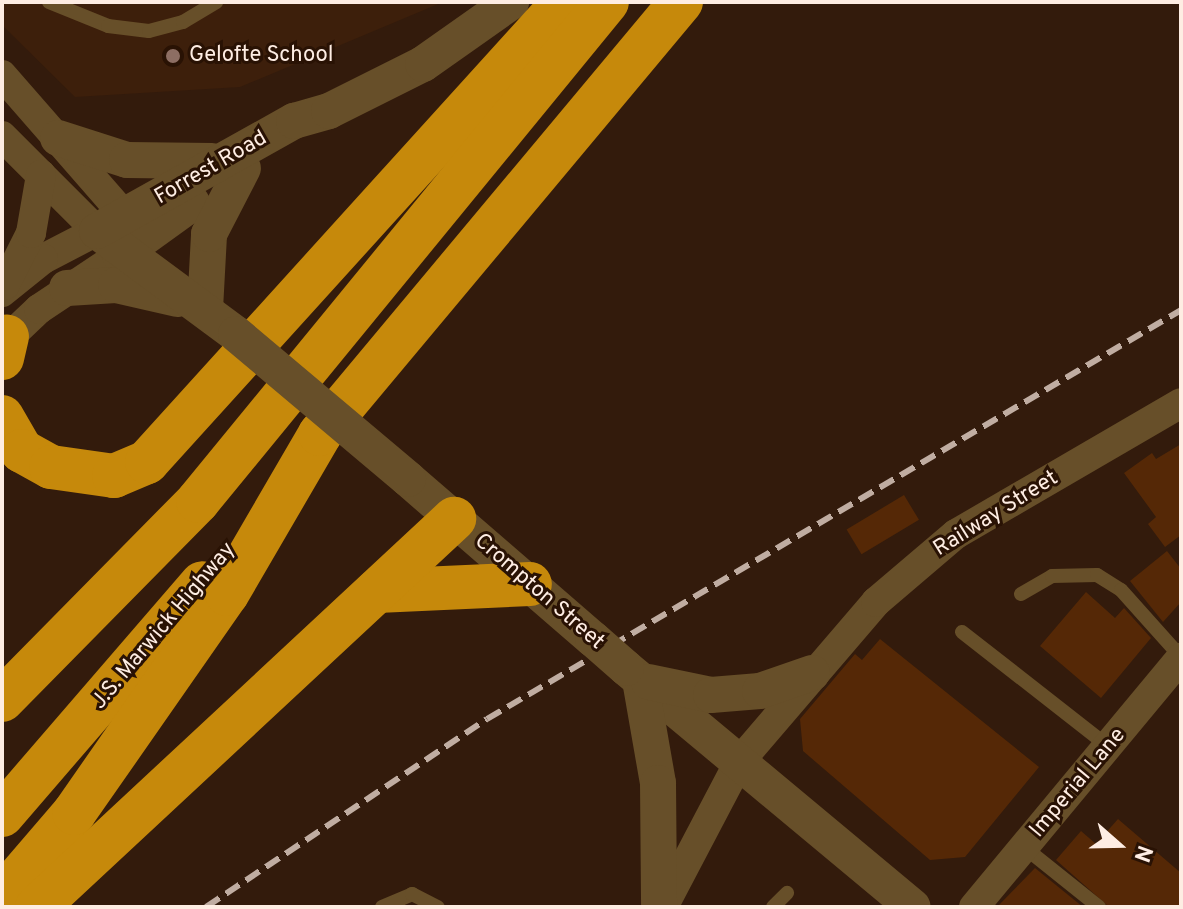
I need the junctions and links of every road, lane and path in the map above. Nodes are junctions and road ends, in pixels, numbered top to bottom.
1 (49, 2) edge
2 (216, 2) edge
3 (511, 2) edge
4 (564, 2) edge
5 (607, 2) edge
6 (681, 2) edge
7 (2, 75) edge
8 (2, 136) edge
9 (58, 138) junction
10 (236, 163) junction
11 (41, 175) junction
12 (122, 235) junction
13 (67, 288) junction
14 (2, 291) edge
15 (205, 309) junction
16 (4, 346) edge
17 (1181, 403) edge
18 (2, 417) edge
19 (320, 434) junction
20 (51, 467) junction
21 (2, 469) edge
22 (198, 501) junction
23 (454, 519) junction
24 (377, 591) junction
25 (541, 593) junction
26 (1021, 594) dead end
27 (962, 632) dead end
28 (1181, 658) edge
29 (812, 673) junction
30 (633, 674) junction
31 (2, 700) edge
32 (2, 728) edge
33 (1108, 746) junction
34 (739, 762) junction
35 (2, 815) edge
36 (1024, 847) junction
37 (787, 893) dead end
38 (2, 897) edge
39 (37, 907) edge
40 (382, 907) edge
41 (438, 907) edge
42 (661, 907) edge
43 (773, 907) edge
44 (913, 907) edge
45 (974, 907) edge
46 (1099, 907) edge

1 - 2 lane
3 - 10 street, Forrest Road
4 - 20 highway
5 - 22 highway
6 - 19 highway
7 - 9 street
8 - 11 street
9 - 10 street
9 - 12 street
10 - 12 street, Forrest Road
10 - 15 street
11 - 12 street
11 - 14 street
12 - 13 street
12 - 14 street
12 - 15 street, Crompton Street
13 - 15 street
13 - 16 street
15 - 23 street, Crompton Street, bridge
17 - 29 street, Railway Street
18 - 20 highway
19 - 35 highway, J.S. Marwick Highway
19 - 38 highway
20 - 21 highway
22 - 31 highway
22 - 32 highway
23 - 24 highway
23 - 25 street, Crompton Street
24 - 25 highway
24 - 39 highway
25 - 30 street, Crompton Street, bridge
26 - 28 lane
27 - 33 lane
28 - 33 street, Imperial Lane
29 - 30 street
29 - 34 street, Railway Street
30 - 34 street, Crompton Street
30 - 42 street
33 - 36 street, Imperial Lane
34 - 42 street, Railway Street
34 - 44 street, Crompton Street
36 - 45 street, Imperial Lane
36 - 46 lane
37 - 43 lane
40 - 41 lane

